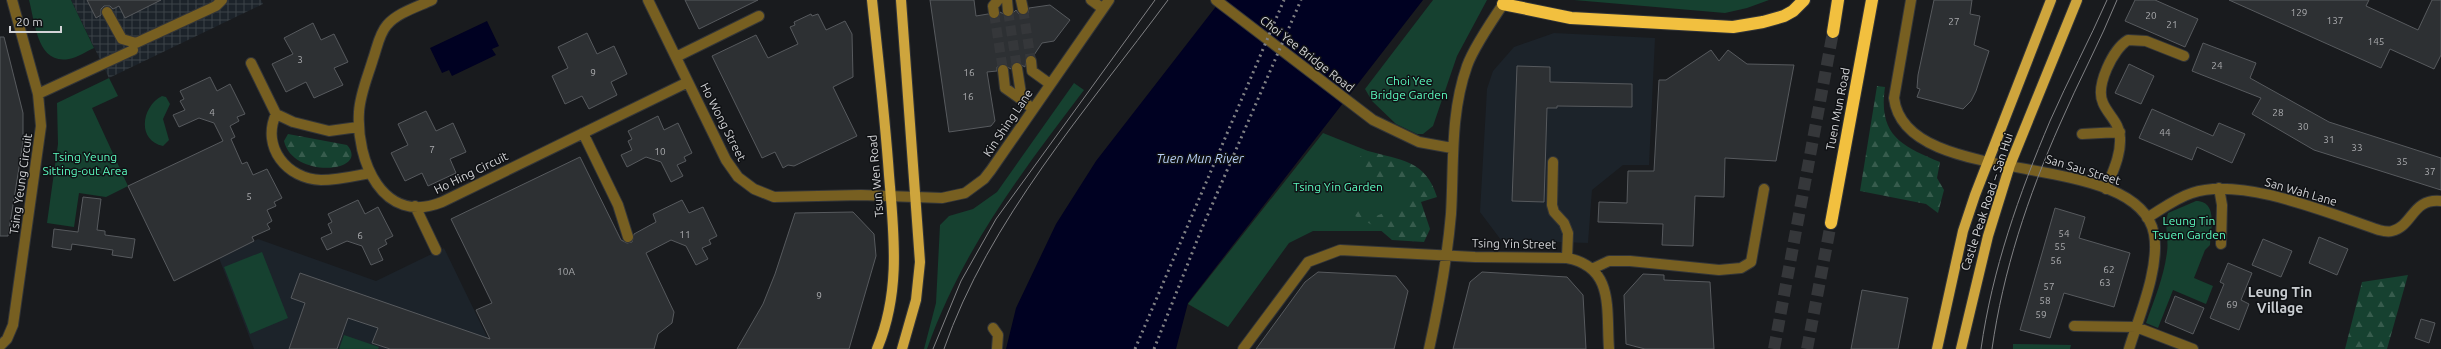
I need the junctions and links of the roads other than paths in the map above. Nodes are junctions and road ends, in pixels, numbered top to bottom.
1 (12, 0) edge
2 (222, 0) edge
3 (432, 0) edge
4 (648, 0) edge
5 (872, 0) edge
6 (901, 0) edge
7 (998, 0) edge
8 (1007, 0) edge
9 (1091, 0) edge
10 (1216, 0) edge
11 (1804, 0) edge
12 (1838, 0) edge
13 (1872, 0) edge
14 (1911, 0) edge
15 (2051, 0) edge
16 (2077, 0) edge
17 (1504, 2) edge
18 (1105, 4) edge
19 (1008, 11) tunnel mouth
20 (108, 12) dead end
21 (994, 13) tunnel mouth
22 (759, 16) dead end
23 (1833, 32) tunnel mouth
24 (133, 50) dead end
25 (2184, 56) dead end
26 (676, 57) junction
27 (1030, 61) tunnel mouth
28 (251, 63) dead end
29 (1017, 68) tunnel mouth
30 (1003, 70) tunnel mouth
31 (688, 82) junction
32 (1050, 84) junction
33 (38, 94) junction
34 (1022, 100) junction
35 (1033, 109) junction
36 (276, 114) junction
37 (358, 127) junction
38 (2120, 132) junction
39 (583, 133) junction
40 (2082, 134) dead end
41 (1452, 148) junction
42 (1988, 161) junction
43 (1553, 162) dead end
44 (2010, 165) junction
45 (370, 173) junction
46 (2219, 188) junction
47 (1764, 189) dead end
48 (2106, 189) junction
49 (891, 196) junction
50 (916, 197) junction
51 (2441, 201) edge
52 (415, 206) junction
53 (2147, 218) junction
54 (1831, 223) tunnel mouth
55 (628, 237) dead end
56 (2221, 244) dead end
57 (436, 250) dead end
58 (1447, 255) junction
59 (1567, 258) junction
60 (1594, 268) junction
61 (2074, 326) dead end
62 (2136, 327) junction
63 (993, 328) dead end
64 (0, 346) edge
65 (877, 349) edge
66 (902, 349) edge
67 (997, 349) edge
68 (1243, 349) edge
69 (1429, 349) edge
70 (1609, 349) edge
71 (1937, 349) edge
72 (1961, 349) edge
73 (2129, 349) edge
74 (2193, 349) edge

1 - 33 street, Tsing Yeung Circuit
2 - 20 street
3 - 37 street, Ho Hing Circuit
4 - 26 street, Ho Wong Street
5 - 49 main road, Tsun Wen Road
6 - 50 main road
7 - 21 street
8 - 19 street
9 - 18 street
10 - 41 street, Choi Yee Bridge Road
11 - 17 highway
12 - 23 highway
13 - 54 highway, Tuen Mun Road
14 - 42 street, San Sau Street
15 - 42 main road, Castle Peak Road – San Hui
16 - 44 main road, Castle Peak Road – San Hui
17 - 41 street
18 - 32 street, Kin Shing Lane
22 - 26 street
24 - 33 street
25 - 38 street
26 - 31 street, Ho Wong Street
27 - 32 street
28 - 36 street
29 - 34 street
30 - 34 street
31 - 39 street, Ho Hing Circuit
31 - 49 street, Ho Wong Street
32 - 35 street, Kin Shing Lane
33 - 64 street, Tsing Yeung Circuit
34 - 35 street
35 - 50 street, Kin Shing Lane
36 - 37 street
36 - 45 street
37 - 45 street, Ho Hing Circuit
38 - 40 street
38 - 48 street
39 - 52 street, Ho Hing Circuit
39 - 55 street
41 - 58 street
42 - 44 street, San Sau Street
42 - 71 main road, Castle Peak Road – San Hui
43 - 59 street
44 - 48 street, San Sau Street
44 - 72 main road, Castle Peak Road – San Hui
45 - 52 street, Ho Hing Circuit
46 - 51 street, San Wah Lane
46 - 53 street, San Wah Lane
46 - 56 street
47 - 60 street
48 - 53 street, San Sau Street
49 - 50 street, Kin Shing Lane
49 - 65 main road, Tsun Wen Road
50 - 66 main road
52 - 57 street
53 - 62 street, San Sau Street
58 - 59 street, Tsing Yin Street
58 - 68 street, Tsing Yin Street
58 - 69 street
59 - 60 street, Tsing Yin Street
60 - 70 street
61 - 62 street
62 - 73 street, San Sau Street
62 - 74 street
63 - 67 street

